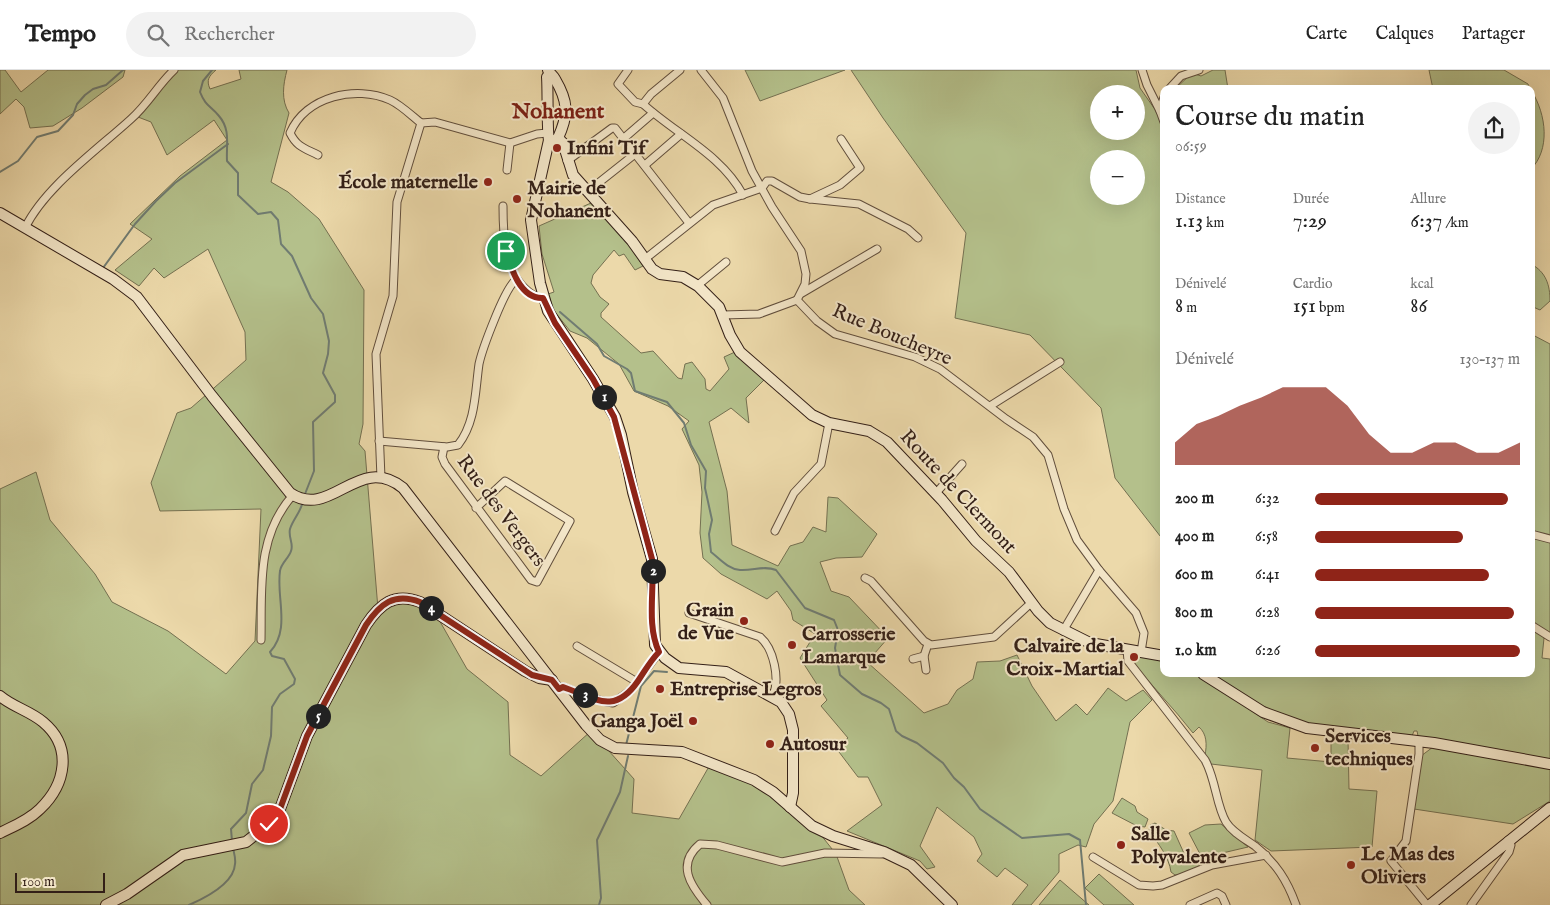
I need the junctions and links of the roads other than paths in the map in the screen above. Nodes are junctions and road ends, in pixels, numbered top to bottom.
1 (174, 70) edge
2 (628, 70) edge
3 (680, 70) edge
4 (701, 70) edge
5 (1142, 70) edge
6 (1199, 70) edge
7 (549, 72) edge
8 (1173, 85) edge
9 (643, 104) junction
10 (1160, 111) edge
11 (653, 113) junction
12 (421, 123) junction
13 (681, 134) junction
14 (552, 137) junction
15 (623, 139) junction
16 (841, 139) dead end
17 (510, 143) junction
18 (635, 154) junction
19 (318, 155) dead end
20 (567, 161) junction
21 (645, 166) junction
22 (507, 170) dead end
23 (762, 188) junction
24 (588, 192) junction
25 (743, 195) junction
26 (810, 199) junction
27 (504, 206) dead end
28 (0, 213) edge
29 (689, 223) junction
30 (25, 228) junction
31 (918, 238) dead end
32 (878, 249) dead end
33 (645, 259) junction
34 (726, 262) dead end
35 (516, 280) junction
36 (698, 285) junction
37 (802, 292) junction
38 (543, 298) junction
39 (797, 300) junction
40 (723, 315) junction
41 (1060, 362) dead end
42 (990, 406) junction
43 (829, 423) junction
44 (379, 441) junction
45 (444, 447) junction
46 (962, 464) dead end
47 (381, 478) junction
48 (936, 493) junction
49 (293, 496) junction
50 (476, 508) junction
51 (775, 531) dead end
52 (1535, 535) edge
53 (1550, 539) edge
54 (1099, 570) junction
55 (865, 578) dead end
56 (1031, 602) junction
57 (688, 613) dead end
58 (1535, 628) edge
59 (1063, 632) junction
60 (1550, 637) edge
61 (262, 640) dead end
62 (928, 644) junction
63 (576, 646) dead end
64 (1127, 650) junction
65 (659, 652) junction
66 (1141, 652) junction
67 (1160, 655) edge
68 (924, 656) junction
69 (913, 659) dead end
70 (926, 670) dead end
71 (1208, 677) edge
72 (552, 680) junction
73 (637, 682) junction
74 (559, 689) junction
75 (0, 696) edge
76 (773, 696) junction
77 (1419, 741) junction
78 (1550, 764) edge
79 (790, 807) junction
80 (1550, 808) edge
81 (0, 833) edge
82 (1508, 840) junction
83 (884, 852) junction
84 (1266, 855) junction
85 (1093, 857) dead end
86 (106, 905) edge
87 (706, 905) edge
88 (952, 905) edge
89 (1190, 905) edge
90 (1226, 905) edge
91 (1296, 905) edge
92 (1429, 905) edge
93 (1471, 905) edge

1 - 30 street
2 - 9 street
3 - 9 street
4 - 23 street
5 - 10 street
6 - 8 street
7 - 14 street
7 - 14 street
9 - 11 street
11 - 13 street
11 - 15 street
12 - 17 street
12 - 19 street
12 - 44 street
13 - 21 street
13 - 25 street
14 - 17 street
14 - 20 street, Route de Clermont
14 - 38 street
15 - 18 street
15 - 20 street
16 - 26 street
17 - 22 street
18 - 21 street
18 - 24 street
20 - 24 street, Route de Clermont
21 - 29 street
23 - 25 street
23 - 26 street
23 - 37 street
24 - 33 street, Route de Clermont
25 - 29 street
26 - 31 street
27 - 35 street
28 - 30 street
29 - 33 street
30 - 49 street
32 - 37 street
33 - 36 street, Route de Clermont
34 - 36 street
35 - 38 street
35 - 45 street
36 - 40 street, Route de Clermont
37 - 39 street
38 - 65 street
39 - 40 street
39 - 42 street, Rue Boucheyre
40 - 43 street, Route de Clermont
41 - 42 street
42 - 54 street, Rue Boucheyre
43 - 48 street, Route de Clermont
43 - 51 street
44 - 45 street
44 - 47 street
45 - 50 street, Rue des Vergers
46 - 48 street
47 - 49 street
47 - 72 street
48 - 56 street, Route de Clermont
49 - 61 street
50 - 50 street, Rue des Vergers
52 - 53 street
54 - 59 street
54 - 66 street, Rue Boucheyre
55 - 62 street
56 - 59 street, Route de Clermont
56 - 62 street
57 - 76 street
58 - 60 street
59 - 64 street, Route de Clermont
62 - 68 street
63 - 73 street
64 - 66 street, Route de Clermont
64 - 84 street
65 - 73 street
65 - 76 street
66 - 67 street, Route de Clermont
68 - 69 street
68 - 70 street
71 - 77 street
72 - 74 street
72 - 86 street
73 - 74 street
74 - 79 street
75 - 81 street
76 - 79 street
77 - 78 street
77 - 92 street
79 - 83 street
80 - 82 street
82 - 92 street
82 - 93 street
83 - 87 street
83 - 88 street
84 - 85 street
84 - 91 street
89 - 90 street

